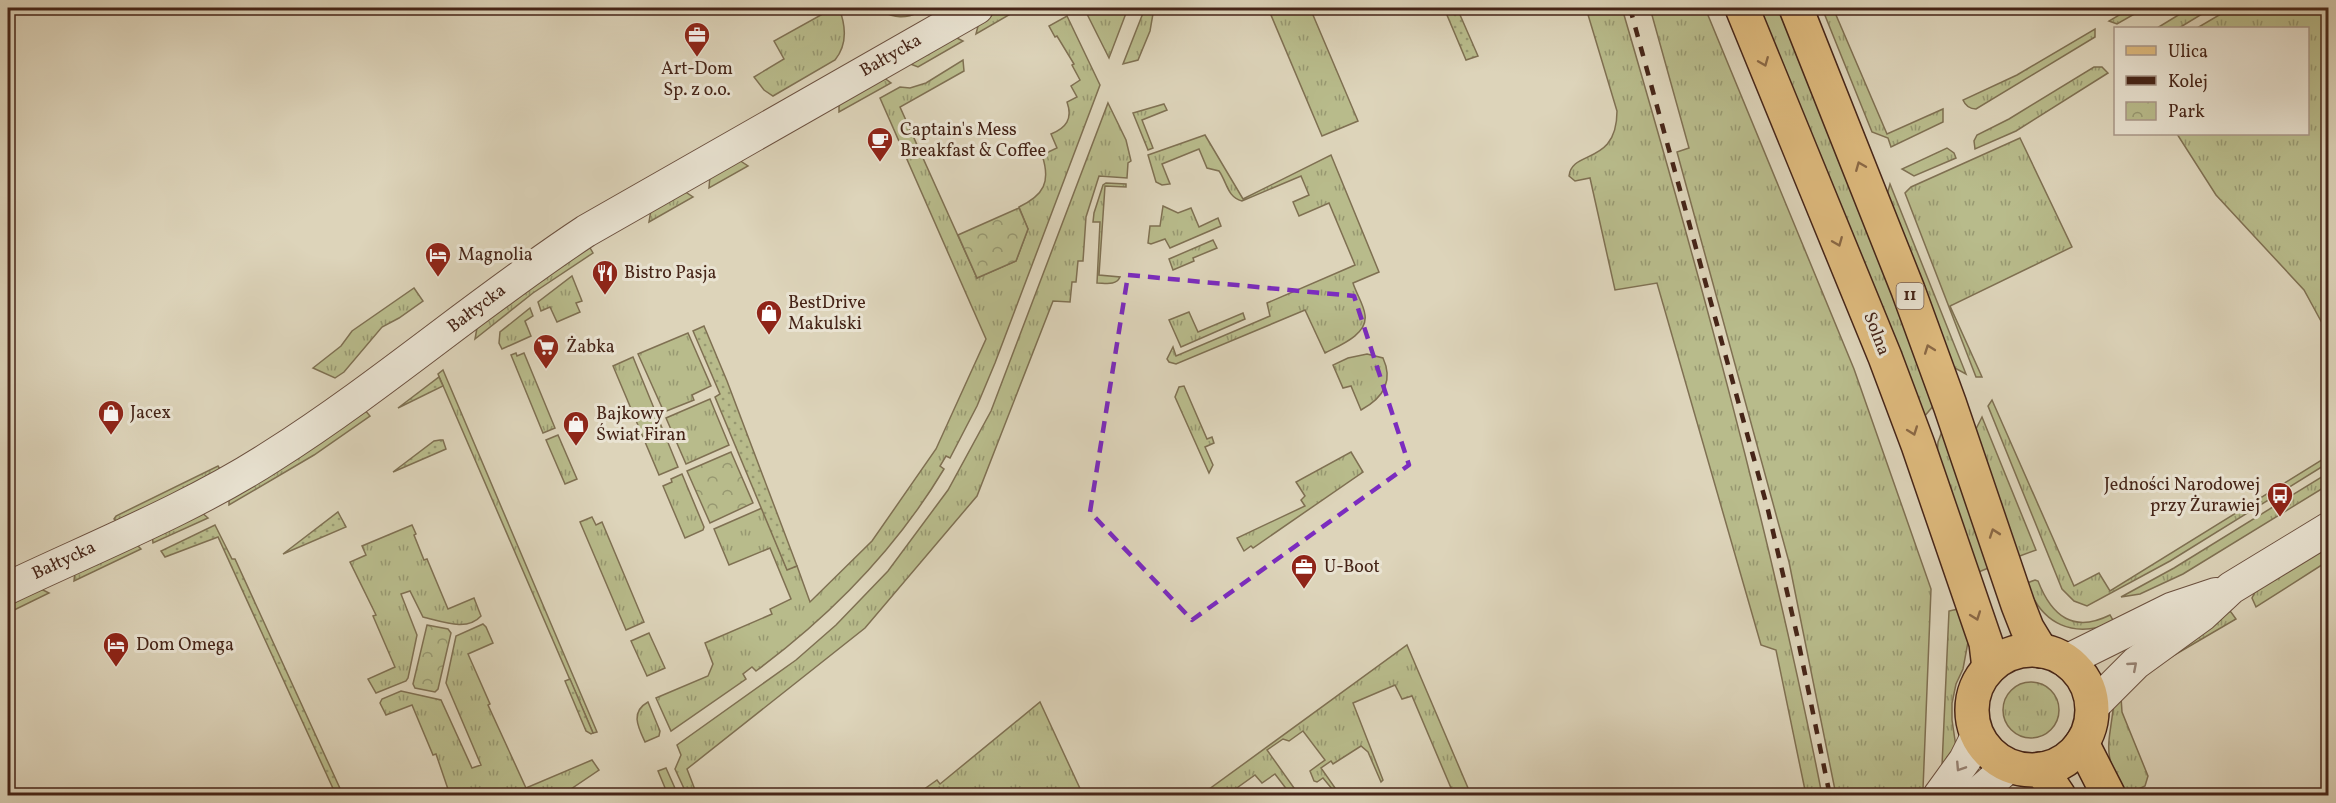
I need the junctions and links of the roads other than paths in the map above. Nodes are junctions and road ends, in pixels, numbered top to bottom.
1 (977, 8) edge
2 (1742, 8) edge
3 (1796, 8) edge
4 (2328, 529) edge
5 (8, 588) edge
6 (2231, 588) junction
7 (2053, 656) junction
8 (1989, 668) junction
9 (2092, 707) junction
10 (1977, 736) junction
11 (2082, 743) junction
12 (2009, 766) junction
13 (2050, 782) edge
14 (1939, 795) edge
15 (1976, 795) edge
16 (2109, 795) edge

1 - 5 street, Bałtycka
2 -> 8 main road, Solna
7 -> 3 main road, 11
4 - 6 street
6 - 7 street
9 -> 6 street
7 - 8 main road
7 - 9 main road, 11
8 - 10 main road
9 - 11 main road
10 - 12 main road
10 -> 14 street
11 - 13 main road
11 - 16 main road
12 - 13 main road
12 - 15 street

